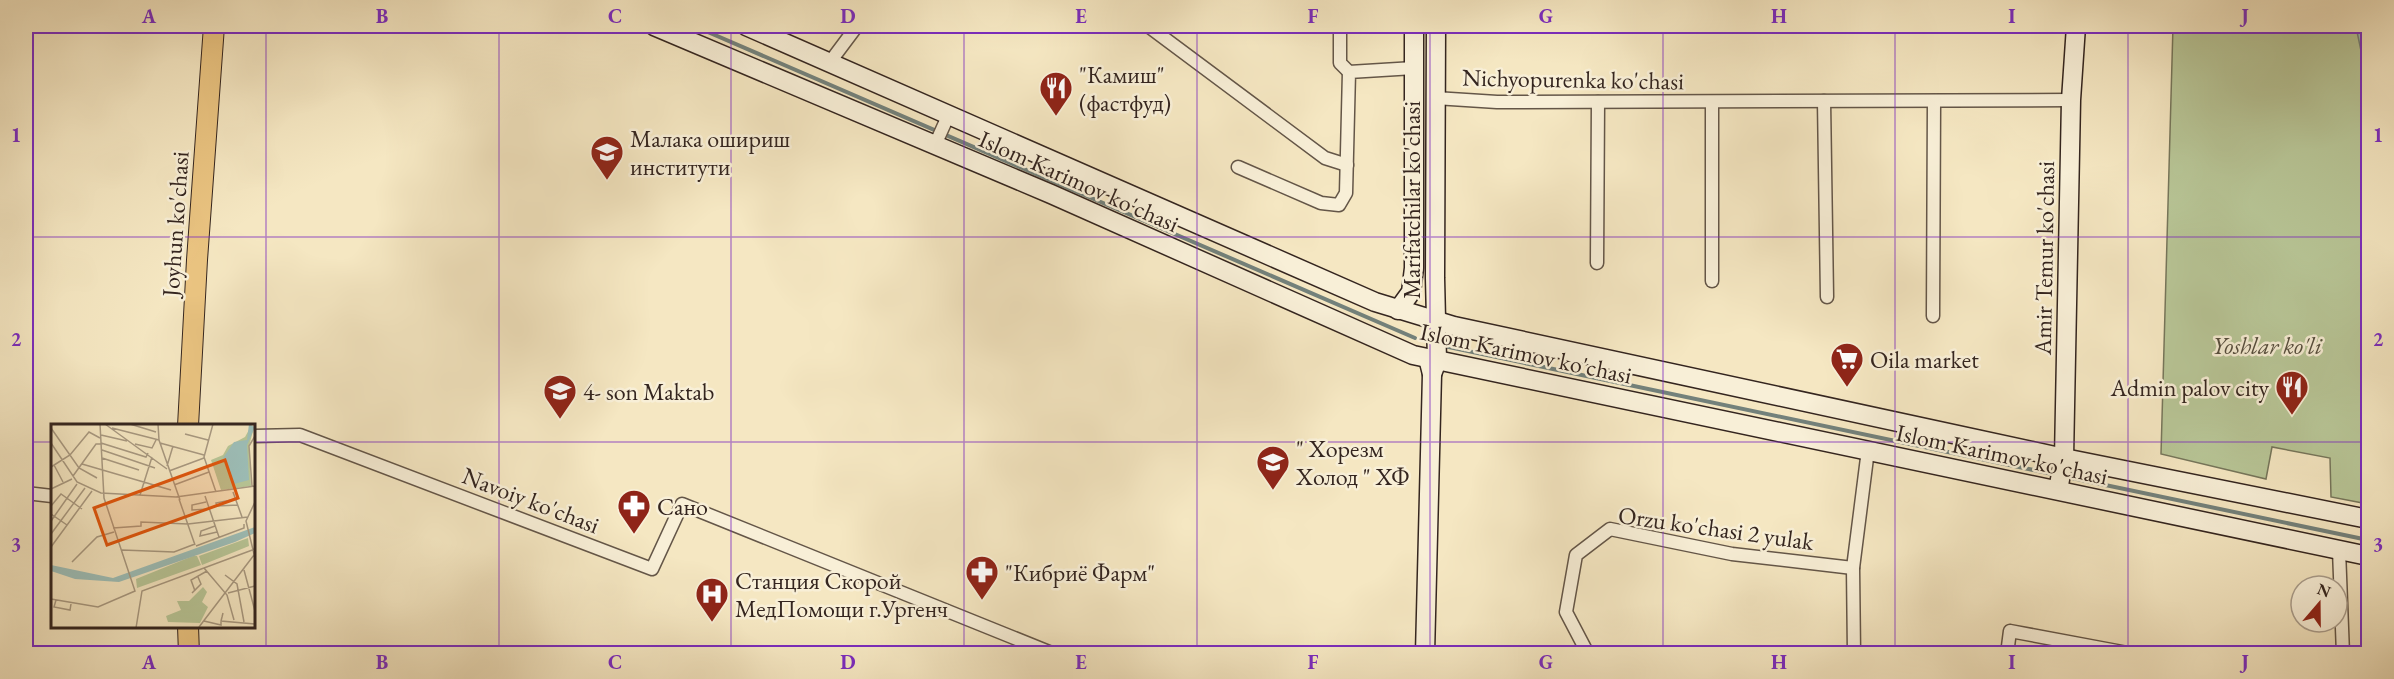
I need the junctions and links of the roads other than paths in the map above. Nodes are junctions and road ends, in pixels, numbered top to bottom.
1 (214, 26) edge
2 (654, 26) edge
3 (746, 26) edge
4 (857, 26) edge
5 (1148, 26) edge
6 (1340, 26) edge
7 (1414, 26) edge
8 (1436, 26) edge
9 (2076, 26) edge
10 (830, 62) junction
11 (1414, 68) junction
12 (1349, 72) junction
13 (1435, 98) junction
14 (1934, 100) junction
15 (2071, 100) junction
16 (1824, 101) junction
17 (1598, 102) junction
18 (1712, 102) junction
19 (949, 114) junction
20 (935, 145) junction
21 (1347, 165) junction
22 (1238, 167) dead end
23 (1597, 263) dead end
24 (1712, 281) dead end
25 (1827, 297) dead end
26 (1398, 310) junction
27 (1933, 316) dead end
28 (1435, 321) junction
29 (1432, 365) junction
30 (188, 424) edge
31 (255, 436) edge
32 (1868, 450) junction
33 (2064, 458) junction
34 (2058, 490) junction
35 (26, 493) edge
36 (51, 496) edge
37 (2368, 519) edge
38 (2339, 550) junction
39 (2368, 556) edge
40 (1853, 568) junction
41 (189, 628) edge
42 (189, 654) edge
43 (1053, 654) edge
44 (1425, 654) edge
45 (1588, 654) edge
46 (1854, 654) edge
47 (2007, 654) edge
48 (2133, 654) edge
49 (2343, 654) edge

1 - 30 main road, Joyhun ko'chasi
2 - 20 main road, Islom Karimov ko'chasi
3 - 10 main road, Islom Karimov ko'chasi
4 - 10 street
5 - 21 street
6 - 12 street
7 - 11 main road, Marifatchilar ko'chasi
8 - 13 main road, Marifatchilar ko'chasi
9 - 15 main road, Amir Temur ko'chasi
10 - 19 main road, Islom Karimov ko'chasi
11 - 12 street
11 - 26 main road, Marifatchilar ko'chasi
12 - 21 street
13 - 17 street, Nichyopurenka ko'chasi
13 - 28 main road, Marifatchilar ko'chasi
14 - 15 street, Nichyopurenka ko'chasi
14 - 16 street, Nichyopurenka ko'chasi
14 - 27 street
15 - 33 main road, Amir Temur ko'chasi
16 - 18 street, Nichyopurenka ko'chasi
16 - 25 street
17 - 18 street, Nichyopurenka ko'chasi
17 - 23 street
18 - 24 street, Nichyopurenka ko'chasi
19 - 20 street
19 - 26 main road, Islom Karimov ko'chasi
20 - 29 main road, Islom Karimov ko'chasi
21 - 22 street
26 - 28 main road, Islom Karimov ko'chasi
28 - 29 main road, Marifatchilar ko'chasi
28 - 33 main road, Islom Karimov ko'chasi
29 - 32 main road, Islom Karimov ko'chasi
29 - 44 main road, Marifatchilar ko'chasi
31 - 43 street, Navoiy ko'chasi
32 - 34 main road, Islom Karimov ko'chasi
32 - 40 street
33 - 34 main road, Amir Temur ko'chasi
33 - 37 main road, Islom Karimov ko'chasi
34 - 38 main road, Islom Karimov ko'chasi
35 - 36 street
38 - 39 main road, Islom Karimov ko'chasi
38 - 49 street
40 - 45 street, Orzu ko'chasi 2 yulak
40 - 46 street
41 - 42 main road
47 - 48 street

